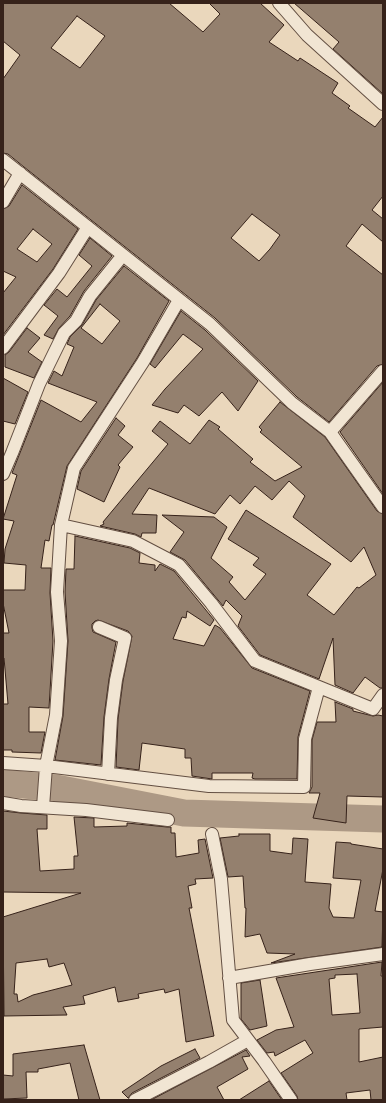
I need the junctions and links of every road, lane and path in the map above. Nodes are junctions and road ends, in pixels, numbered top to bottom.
1 (283, 5) edge
2 (383, 104) edge
3 (3, 160) edge
4 (20, 173) junction
5 (3, 202) edge
6 (88, 227) junction
7 (123, 255) junction
8 (179, 300) junction
9 (3, 348) edge
10 (383, 372) edge
11 (330, 432) junction
12 (3, 474) edge
13 (383, 507) edge
14 (61, 525) junction
15 (99, 627) dead end
16 (319, 687) junction
17 (383, 695) edge
18 (3, 763) edge
19 (46, 770) junction
20 (108, 774) junction
21 (3, 803) edge
22 (43, 804) junction
23 (168, 820) dead end
24 (212, 834) dead end
25 (383, 954) edge
26 (229, 978) junction
27 (248, 1040) junction
28 (135, 1100) edge
29 (290, 1100) edge

1 - 2 street
3 - 4 street
4 - 5 street
4 - 6 street
6 - 7 street
6 - 9 street
7 - 8 street
7 - 12 street
8 - 11 street
8 - 14 street
10 - 11 street
11 - 13 street
14 - 16 street
14 - 19 street
15 - 20 street
16 - 17 street
16 - 20 street
18 - 19 street
19 - 20 street
19 - 22 street
21 - 22 street
22 - 23 street
24 - 26 street
25 - 26 street
26 - 27 street
27 - 28 street
27 - 29 street

